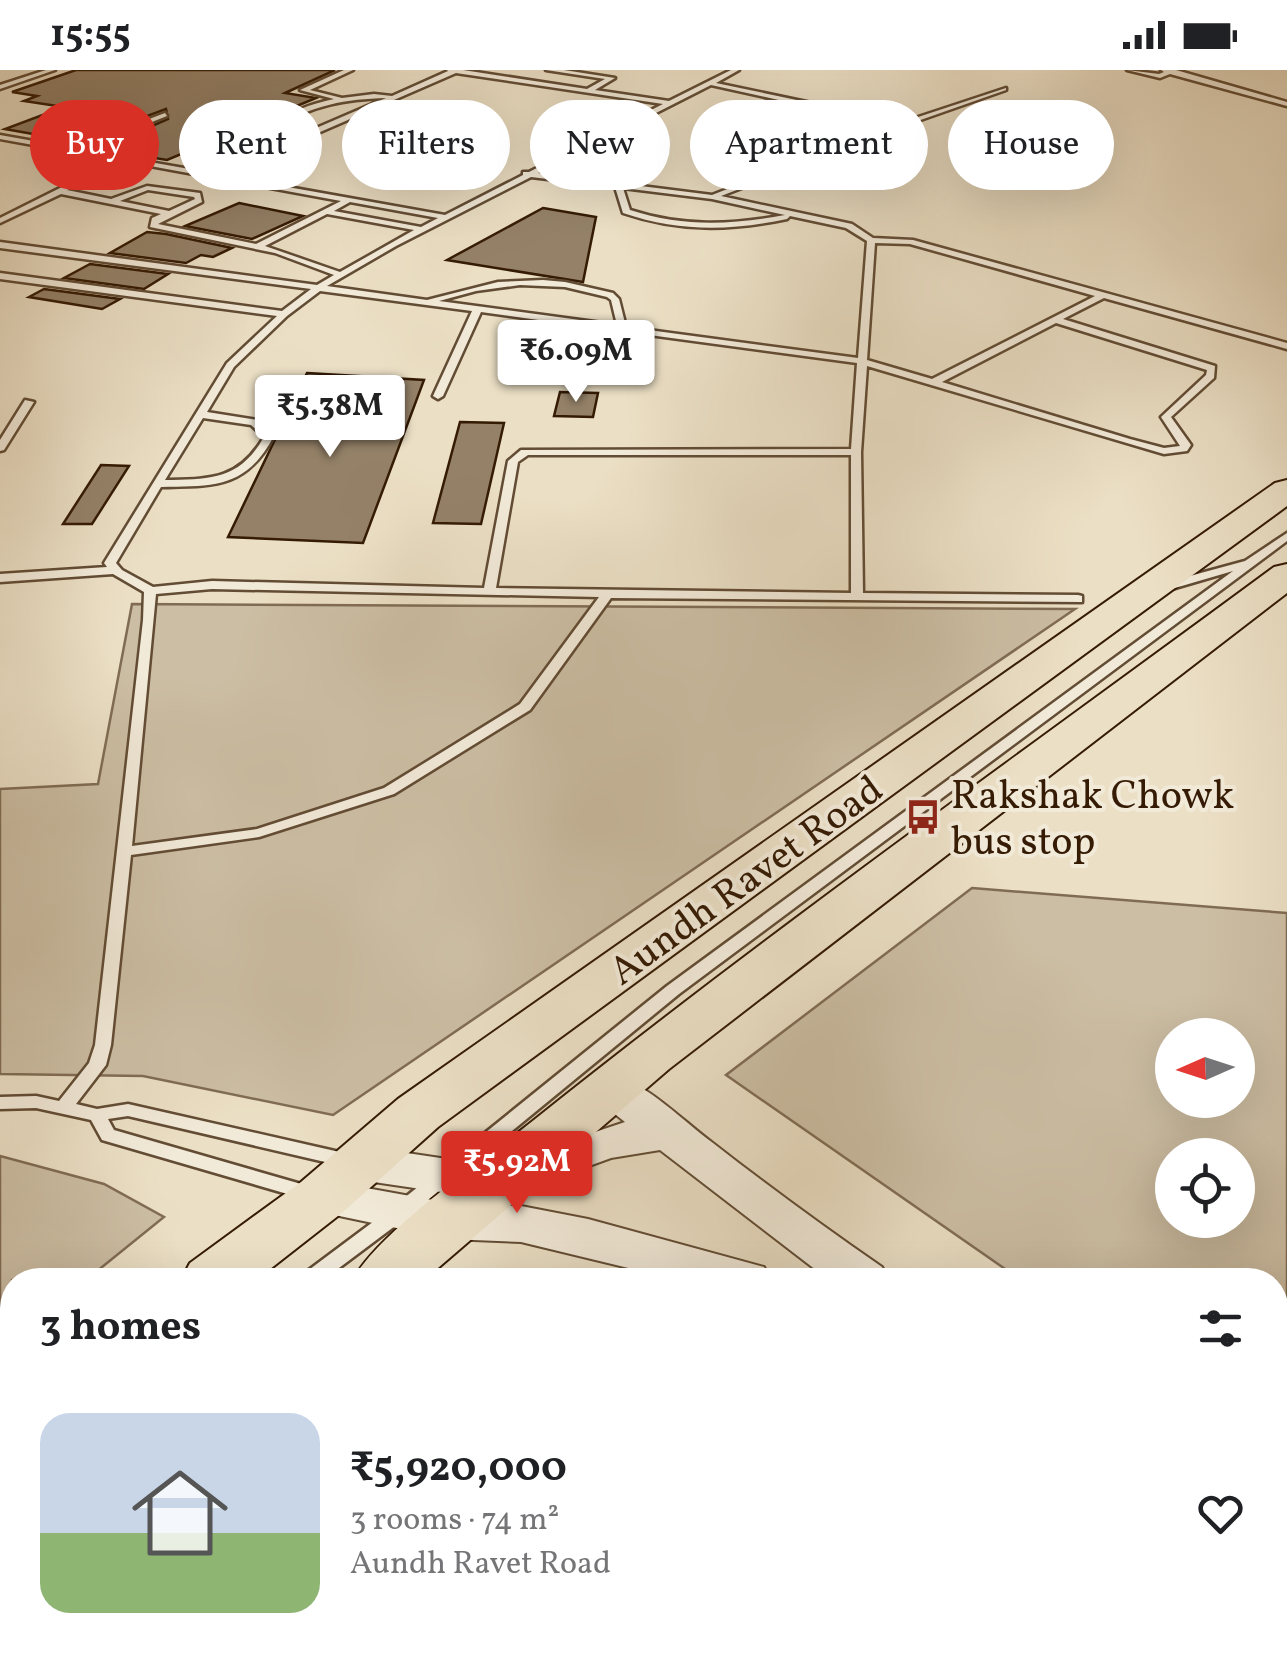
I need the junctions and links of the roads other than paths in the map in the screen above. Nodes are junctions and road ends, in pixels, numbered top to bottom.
1 (52, 70) edge
2 (350, 70) edge
3 (454, 70) edge
4 (513, 70) edge
5 (549, 70) edge
6 (736, 70) edge
7 (1130, 70) edge
8 (1169, 70) edge
9 (495, 77) junction
10 (709, 83) junction
11 (0, 87) edge
12 (1004, 89) dead end
13 (587, 91) junction
14 (398, 96) junction
15 (348, 99) junction
16 (648, 100) edge
17 (789, 100) edge
18 (670, 102) edge
19 (1287, 104) edge
20 (322, 106) edge
21 (164, 115) dead end
22 (928, 116) edge
23 (159, 117) edge
24 (322, 129) edge
25 (0, 137) edge
26 (30, 143) edge
27 (530, 172) edge
28 (525, 174) junction
29 (530, 175) edge
30 (292, 190) edge
31 (620, 190) edge
32 (661, 190) edge
33 (730, 190) edge
34 (59, 191) joint
35 (712, 197) junction
36 (350, 200) junction
37 (110, 202) junction
38 (326, 212) junction
39 (168, 213) junction
40 (796, 215) junction
41 (444, 217) junction
42 (0, 221) edge
43 (422, 229) junction
44 (870, 240) junction
45 (0, 245) edge
46 (256, 246) junction
47 (340, 275) junction
48 (0, 276) edge
49 (318, 288) junction
50 (1105, 294) junction
51 (428, 302) junction
52 (478, 310) junction
53 (284, 314) junction
54 (1056, 320) junction
55 (623, 331) junction
56 (1287, 346) edge
57 (862, 361) junction
58 (932, 382) junction
59 (438, 396) dead end
60 (30, 402) dead end
61 (199, 414) junction
62 (0, 448) edge
63 (856, 452) junction
64 (157, 484) junction
65 (1287, 490) edge
66 (1287, 536) edge
67 (1271, 567) edge
68 (114, 570) junction
69 (0, 578) edge
70 (150, 591) junction
71 (489, 592) junction
72 (608, 594) junction
73 (1138, 596) junction
74 (857, 597) junction
75 (1078, 599) dead end
76 (124, 851) junction
77 (612, 1089) junction
78 (0, 1103) edge
79 (65, 1106) junction
80 (97, 1115) junction
81 (673, 1134) junction
82 (360, 1163) junction
83 (496, 1183) junction
84 (322, 1197) junction
85 (431, 1202) junction
86 (228, 1268) edge
87 (327, 1268) edge
88 (391, 1268) edge
89 (703, 1268) edge
90 (848, 1268) edge

1 - 11 lane
2 - 15 lane
3 - 9 lane
3 - 14 lane
4 - 9 lane
5 - 13 lane
6 - 10 lane
7 - 8 lane
8 - 19 lane
9 - 13 lane
10 - 17 lane
10 - 18 lane
12 - 22 lane
13 - 16 lane
14 - 15 lane
14 - 24 lane
15 - 20 lane
21 - 23 lane
25 - 26 lane
27 - 28 lane
28 - 29 lane
28 - 41 lane
30 - 36 lane
31 - 40 lane
32 - 35 lane
33 - 35 lane
34 - 37 lane
34 - 42 lane
35 - 40 lane
36 - 38 lane
36 - 41 lane
37 - 39 lane
37 - 39 lane
38 - 43 lane
38 - 46 lane
39 - 46 lane
40 - 44 lane
41 - 43 lane
43 - 47 lane
44 - 50 lane
44 - 57 lane
45 - 49 lane
46 - 47 lane
47 - 49 lane
48 - 53 lane
49 - 51 lane
49 - 53 lane
50 - 54 lane
50 - 56 lane
51 - 52 lane
51 - 55 lane
52 - 55 lane
52 - 59 lane
53 - 61 lane
54 - 58 lane
54 - 58 lane
55 - 57 lane
57 - 58 lane
57 - 63 lane
60 - 62 lane
61 - 64 lane
61 - 64 lane
63 - 71 lane
63 - 74 lane
64 - 68 lane
65 - 73 main road, Aundh Ravet Road
66 - 67 lane
67 - 73 lane
67 - 77 main road, Aundh Ravet Road
67 - 85 lane
68 - 69 lane
68 - 70 lane
70 - 71 lane
70 - 76 lane
71 - 72 lane
72 - 74 lane
72 - 76 lane
73 - 82 main road, Aundh Ravet Road
74 - 75 lane
76 - 79 lane
77 - 81 street
77 - 83 main road, Aundh Ravet Road
78 - 79 lane
79 - 80 lane
80 - 82 lane
80 - 84 lane
81 - 83 street
81 - 90 street
82 - 84 main road, Aundh Ravet Road
82 - 85 street
83 - 85 main road, Aundh Ravet Road
84 - 85 street
84 - 86 main road, Aundh Ravet Road
85 - 87 lane
85 - 88 main road, Aundh Ravet Road
85 - 89 street

